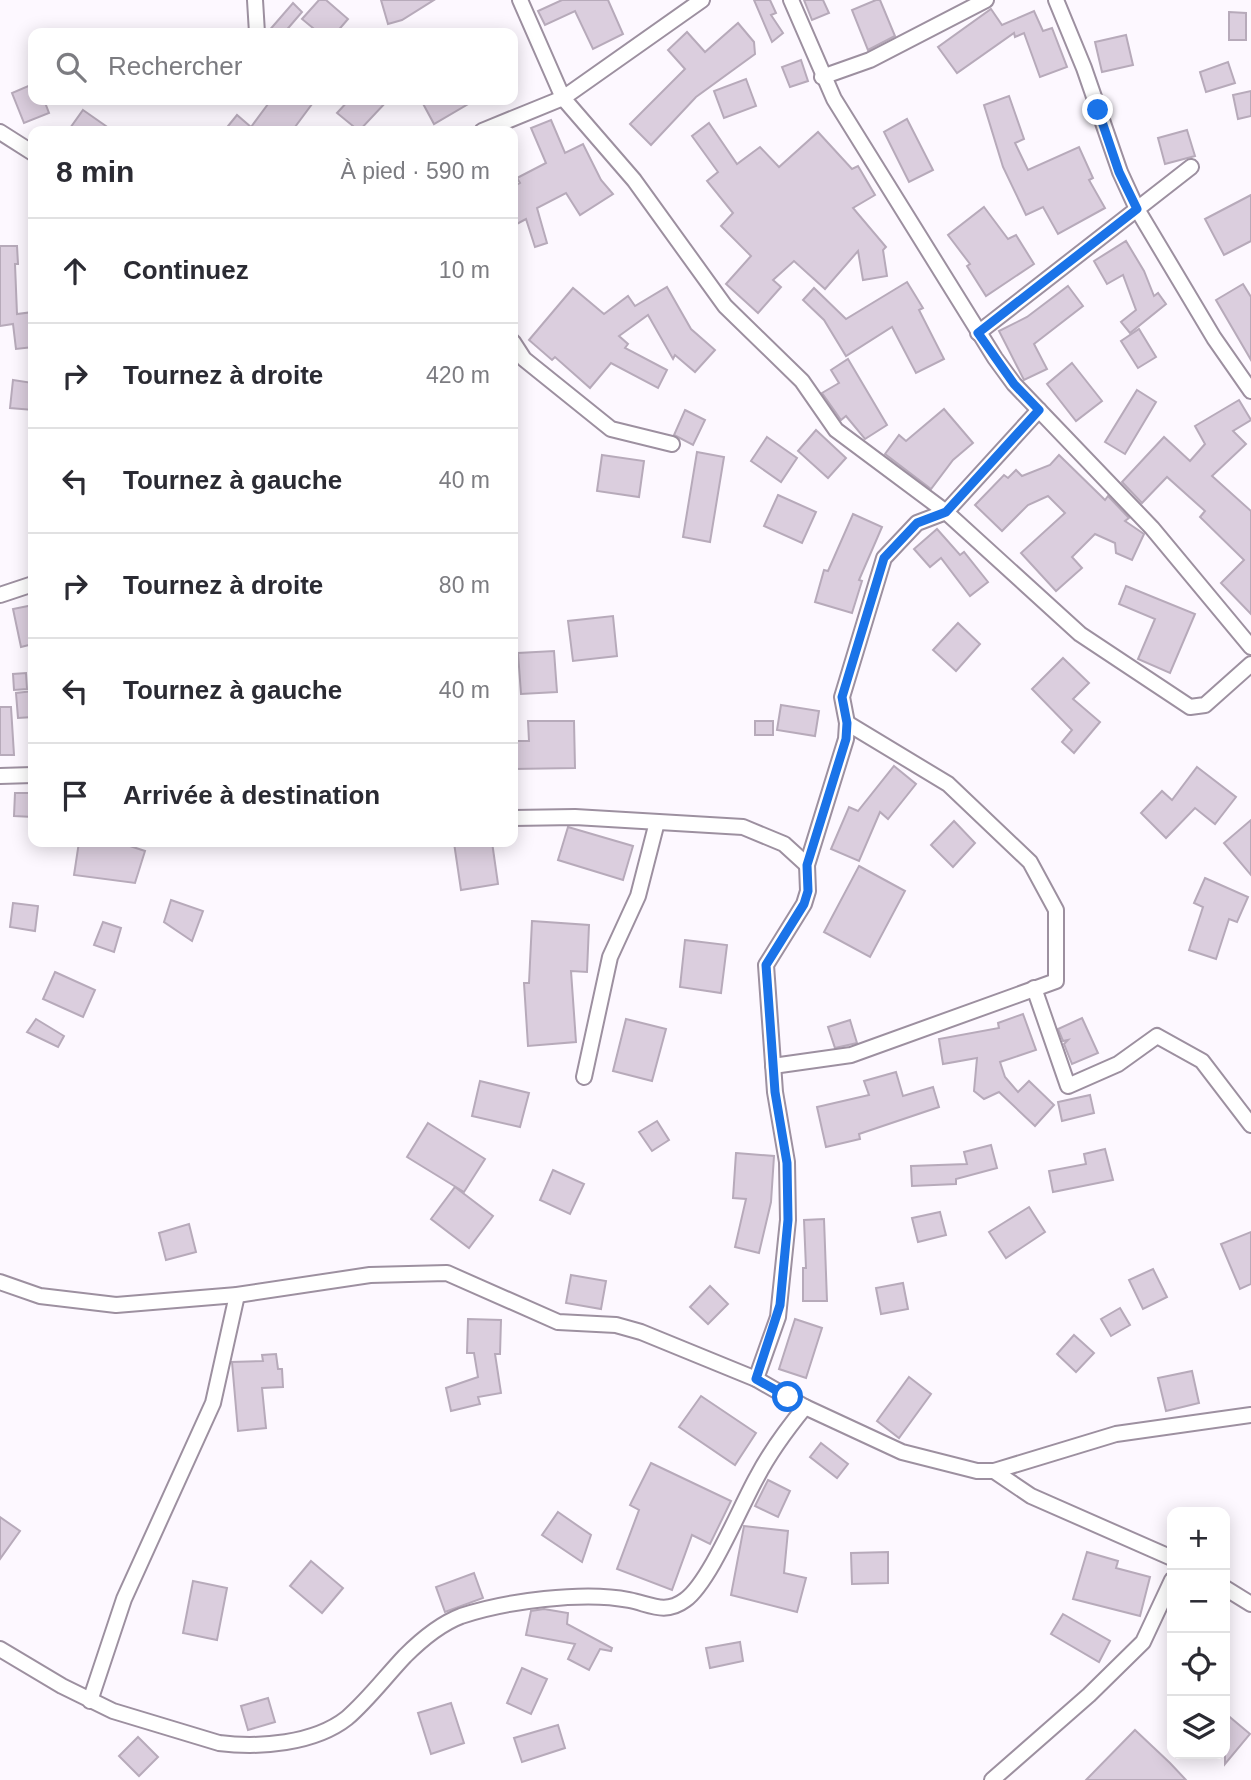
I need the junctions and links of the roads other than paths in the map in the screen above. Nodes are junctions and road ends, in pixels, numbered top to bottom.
1 (255, 0) edge
2 (520, 0) edge
3 (702, 0) edge
4 (791, 0) edge
5 (985, 0) edge
6 (1056, 0) edge
7 (257, 28) edge
8 (822, 77) junction
9 (563, 98) junction
10 (494, 126) edge
11 (0, 132) edge
12 (28, 150) edge
13 (1191, 167) dead end
14 (1137, 209) junction
15 (978, 333) junction
16 (518, 350) edge
17 (1251, 391) edge
18 (1039, 410) junction
19 (671, 444) dead end
20 (946, 512) junction
21 (28, 586) edge
22 (0, 595) edge
23 (1251, 647) edge
24 (1251, 664) edge
25 (847, 723) junction
26 (28, 775) edge
27 (0, 776) edge
28 (518, 818) edge
29 (657, 822) junction
30 (807, 865) junction
31 (1034, 988) junction
32 (773, 1066) junction
33 (584, 1077) dead end
34 (1251, 1125) edge
35 (0, 1282) edge
36 (237, 1295) junction
37 (756, 1379) junction
38 (805, 1407) junction
39 (1251, 1415) edge
40 (994, 1471) junction
41 (1167, 1556) edge
42 (1167, 1591) edge
43 (1230, 1591) edge
44 (1251, 1604) edge
45 (0, 1649) edge
46 (90, 1701) junction
47 (992, 1780) edge

1 - 7 street
2 - 9 street
3 - 9 street
4 - 8 street
5 - 8 street
6 - 14 street
8 - 15 street
9 - 10 street
9 - 20 street
11 - 12 street
13 - 14 street
14 - 15 street
14 - 17 street
15 - 18 street
16 - 19 street
18 - 20 street
18 - 23 street
20 - 24 street
20 - 25 street
21 - 22 street
25 - 30 street
25 - 31 street
26 - 27 street
28 - 29 street
29 - 30 street
29 - 33 street
30 - 32 street
31 - 32 street
31 - 34 street
32 - 37 street
35 - 36 street
36 - 37 street
36 - 46 street
37 - 38 street
38 - 40 street
38 - 46 street
39 - 40 street
40 - 41 street
42 - 47 street
43 - 44 street
45 - 46 street

